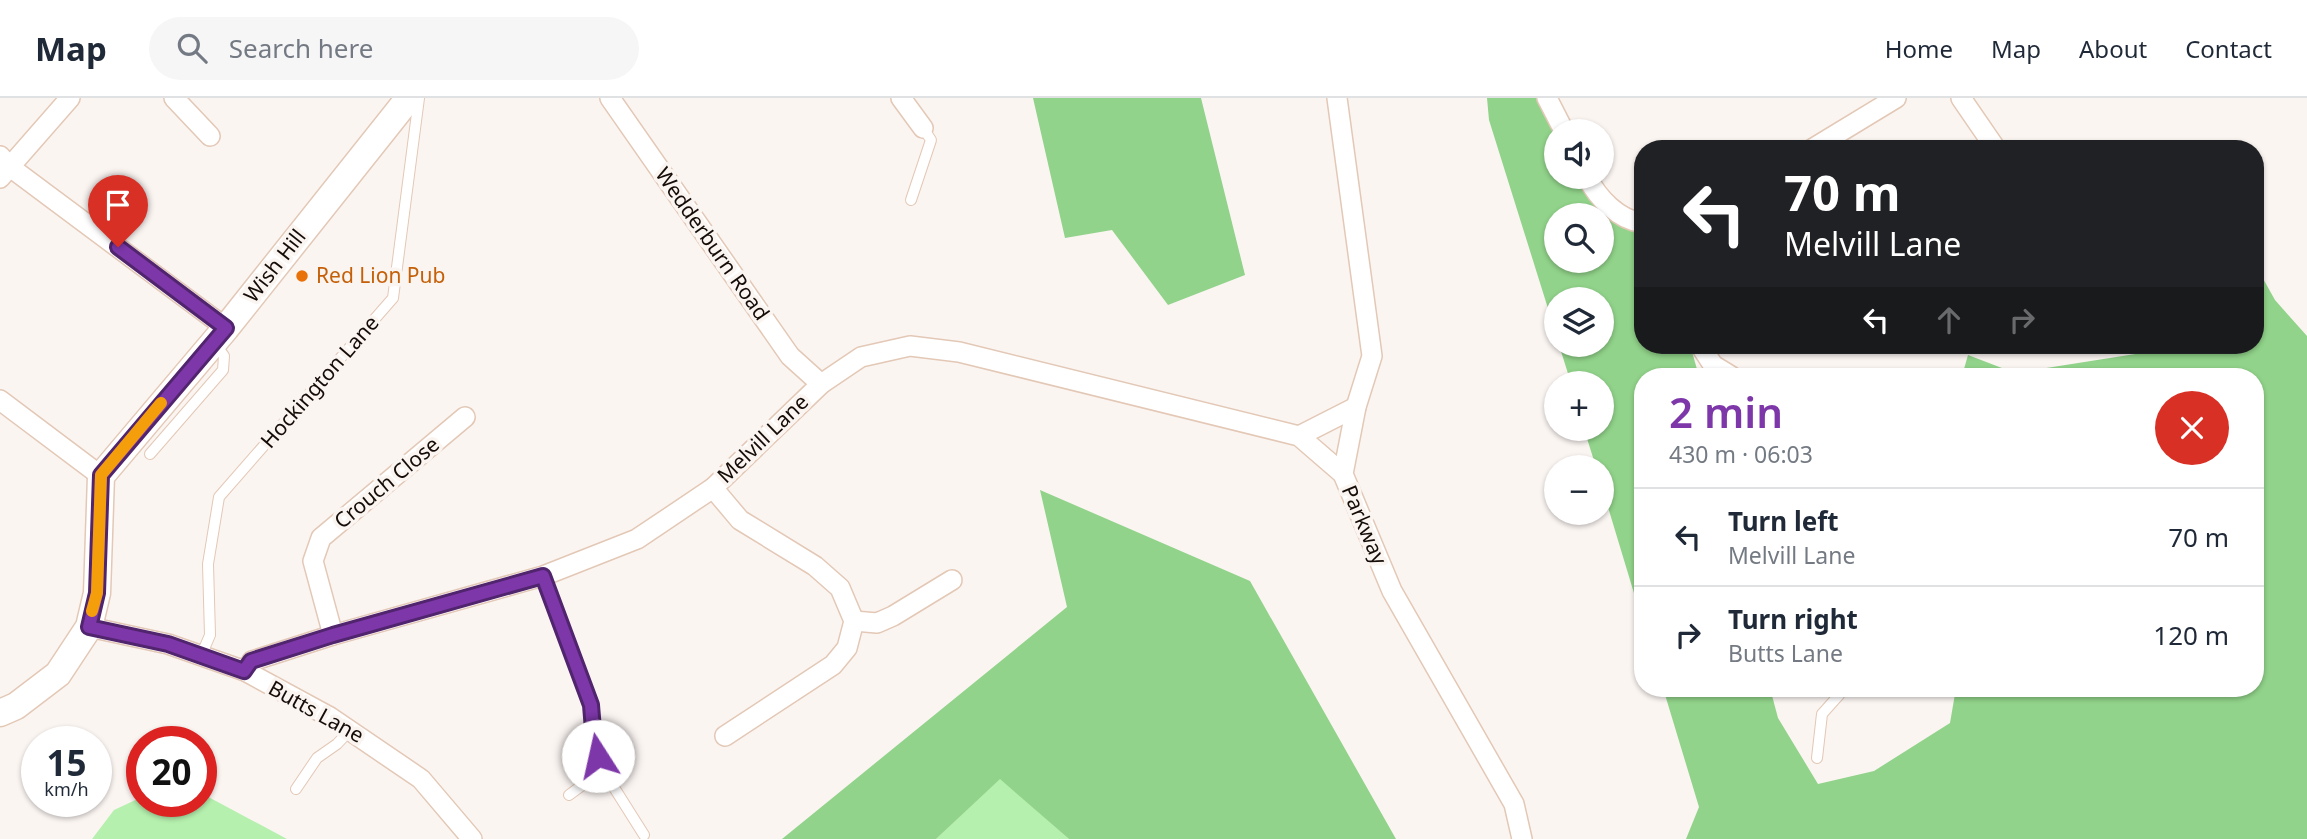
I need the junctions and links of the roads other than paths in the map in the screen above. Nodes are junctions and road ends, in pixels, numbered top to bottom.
1 (70, 98) edge
2 (174, 98) edge
3 (409, 98) edge
4 (419, 98) edge
5 (610, 98) edge
6 (901, 98) edge
7 (1337, 98) edge
8 (1547, 98) edge
9 (1896, 98) edge
10 (1961, 98) edge
11 (1558, 119) edge
12 (923, 128) joint
13 (210, 136) dead end
14 (1827, 140) edge
15 (1990, 140) edge
16 (3, 167) edge
17 (1593, 189) edge
18 (911, 200) dead end
19 (1634, 221) edge
20 (220, 335) junction
21 (1706, 354) edge
22 (1718, 368) edge
23 (821, 384) junction
24 (0, 400) edge
25 (1356, 407) junction
26 (465, 417) dead end
27 (1299, 436) junction
28 (150, 454) dead end
29 (1343, 474) junction
30 (101, 475) junction
31 (713, 488) junction
32 (543, 576) junction
33 (952, 580) dead end
34 (854, 621) junction
35 (89, 627) junction
36 (333, 635) junction
37 (201, 656) junction
38 (244, 671) junction
39 (1837, 697) edge
40 (0, 713) edge
41 (351, 729) junction
42 (725, 736) dead end
43 (1817, 758) dead end
44 (603, 770) junction
45 (296, 789) dead end
46 (569, 795) dead end
47 (644, 835) dead end
48 (472, 839) edge
49 (1522, 839) edge

1 - 16 street
2 - 13 street
3 - 20 street, Wish Hill
4 - 37 lane, Hockington Lane
5 - 23 street, Wedderburn Road
6 - 12 street
7 - 25 street, Parkway
8 - 11 street
9 - 14 street
10 - 15 street
12 - 18 lane
16 - 20 street
17 - 19 street
20 - 28 lane
20 - 30 street, Wish Hill
21 - 22 street
23 - 27 street, Melvill Lane
23 - 31 street, Melvill Lane
24 - 30 street
25 - 27 street
25 - 29 street, Parkway
26 - 36 street, Crouch Close
27 - 29 street
29 - 49 street, Parkway
30 - 35 street
31 - 32 street, Melvill Lane
31 - 34 street
32 - 36 street, Melvill Lane
32 - 44 lane
33 - 34 street
34 - 42 street
35 - 37 street, Butts Lane
35 - 40 street
36 - 38 street, Melvill Lane
37 - 38 street, Butts Lane
38 - 41 street, Butts Lane
39 - 43 lane
41 - 45 lane
41 - 48 street, Butts Lane
44 - 46 lane
44 - 47 lane

